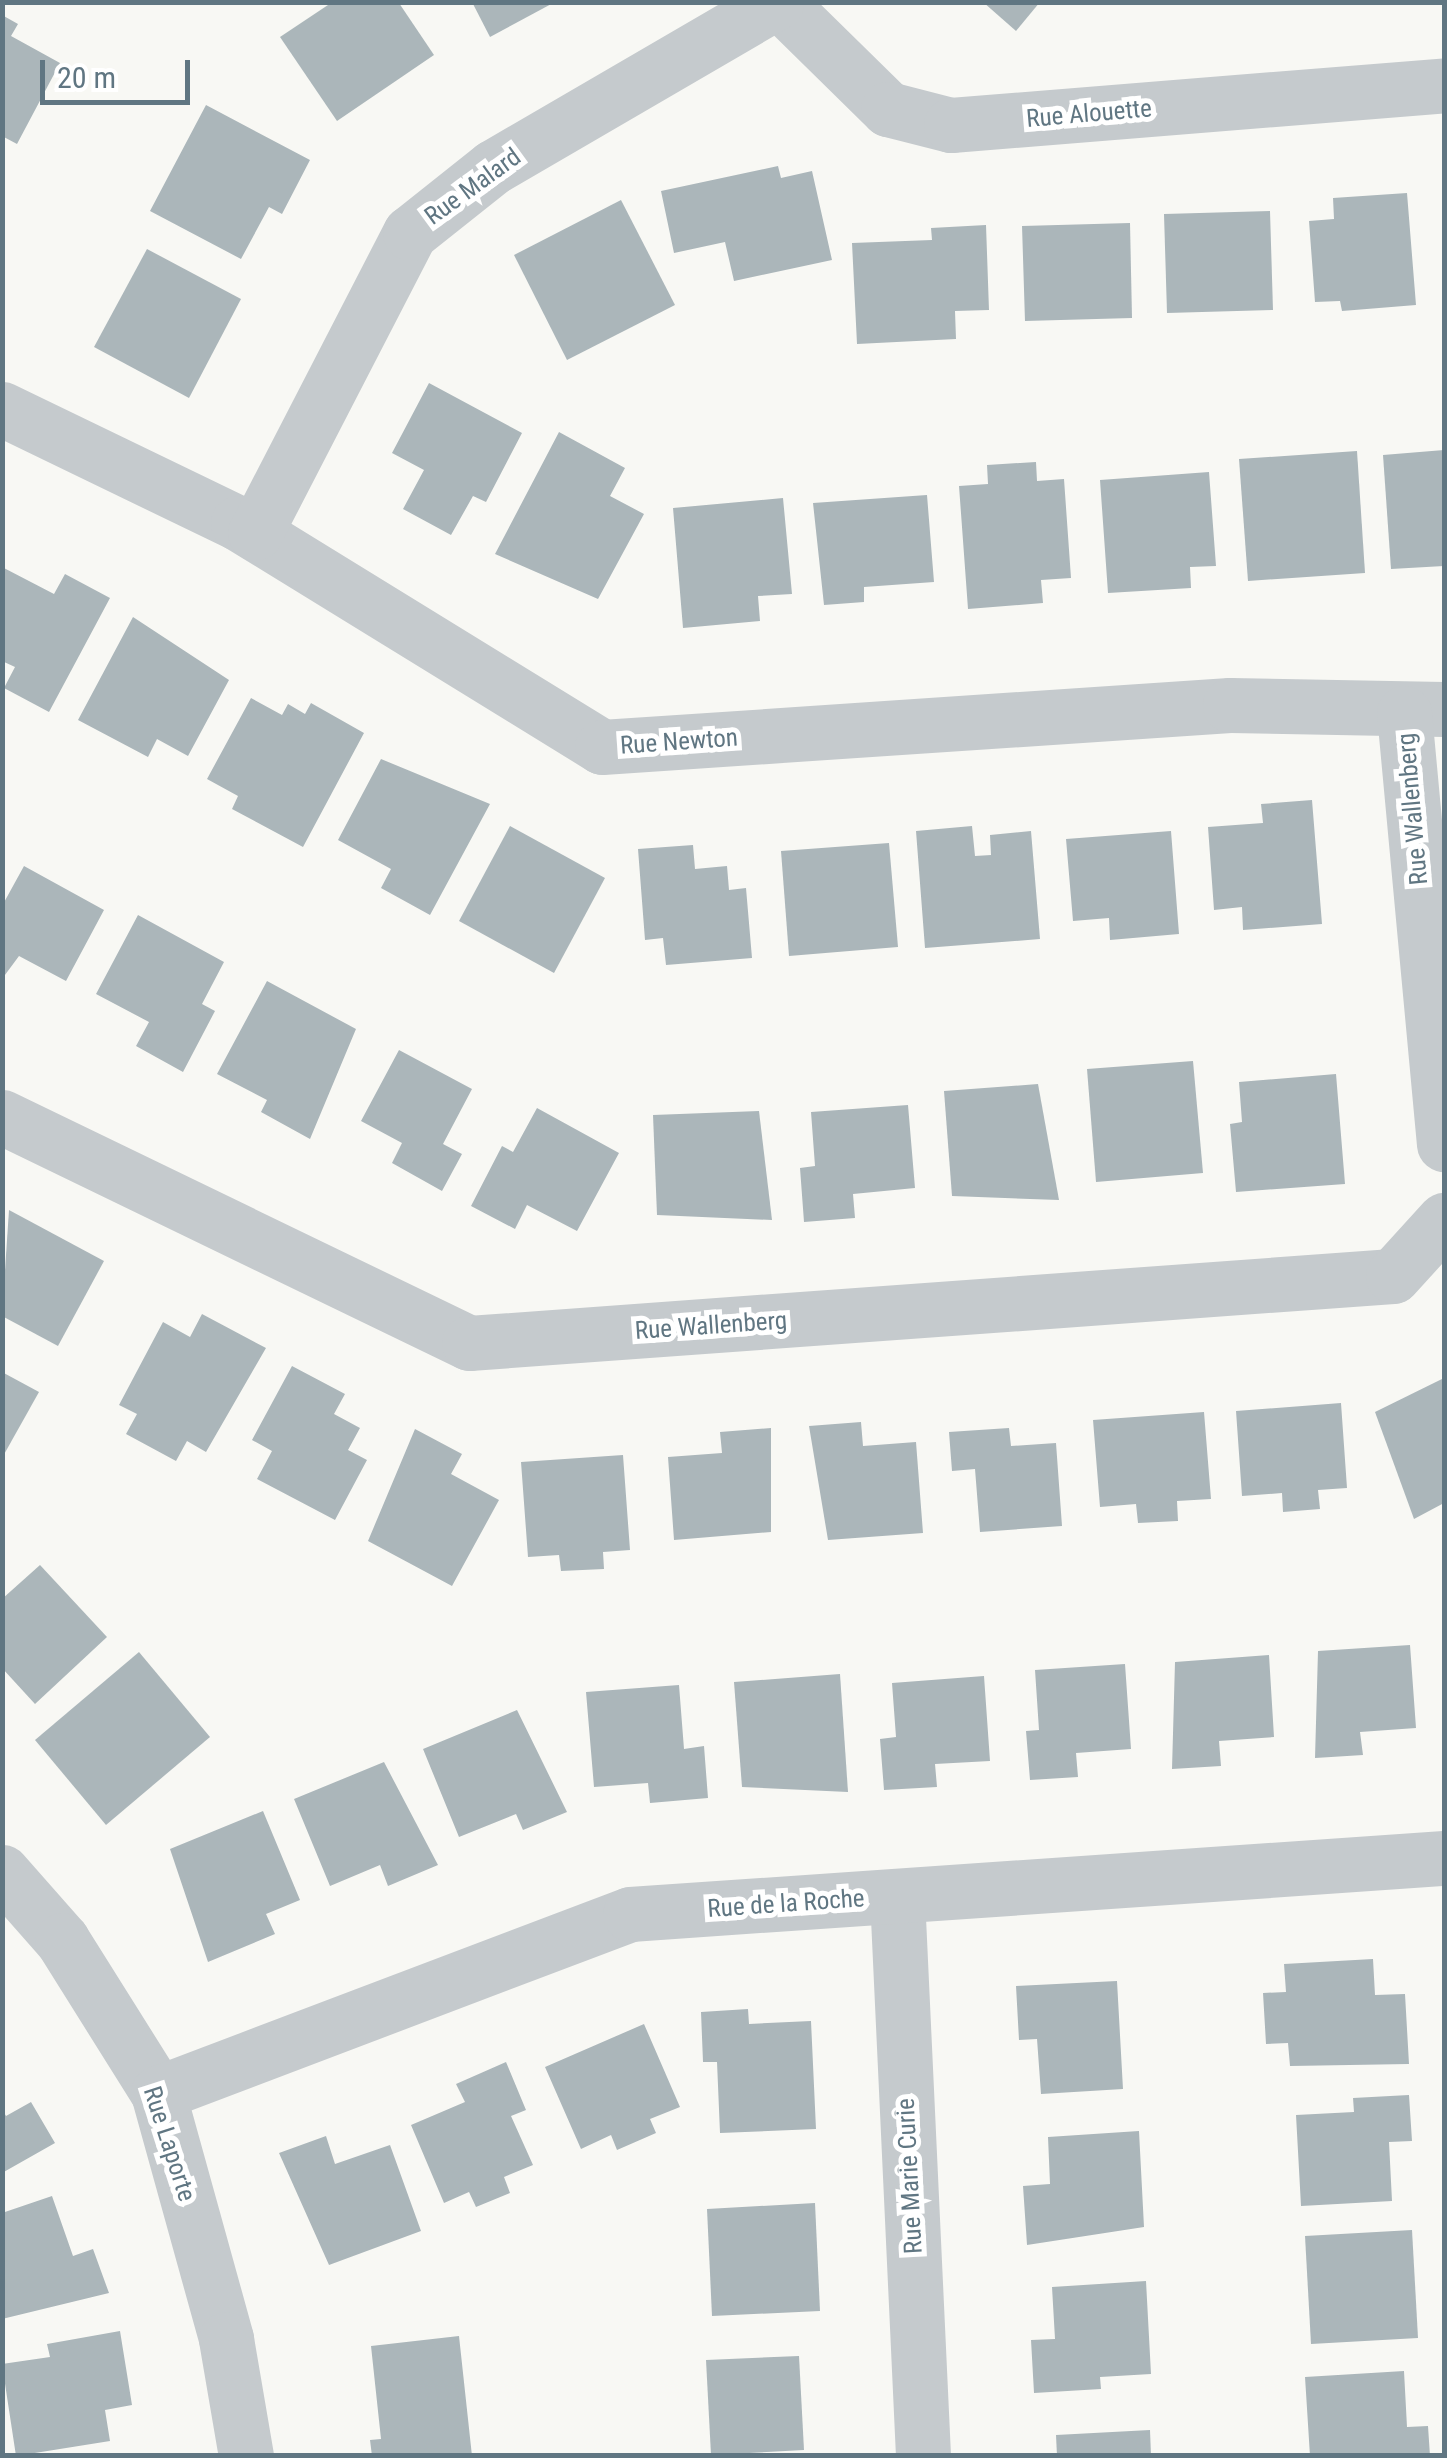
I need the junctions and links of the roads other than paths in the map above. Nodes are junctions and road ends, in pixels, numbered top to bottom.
1 (778, 2) edge
2 (1444, 85) edge
3 (2, 409) edge
4 (255, 533) junction
5 (1424, 711) edge
6 (2, 1117) edge
7 (1444, 1144) edge
8 (1444, 1220) edge
9 (1444, 1858) edge
10 (2, 1872) edge
11 (898, 1896) junction
12 (158, 2093) junction
13 (246, 2456) edge
14 (923, 2456) edge

1 - 2 street, Rue Alouette
1 - 4 street, Rue Malard
3 - 4 street, Rue Newton
4 - 5 street, Rue Newton
5 - 7 street, Rue Wallenberg
6 - 8 street, Rue Wallenberg
9 - 11 street, Rue de la Roche
10 - 12 street, Rue Laporte
11 - 12 street, Rue de la Roche
11 - 14 street, Rue Marie Curie
12 - 13 street, Rue Laporte

